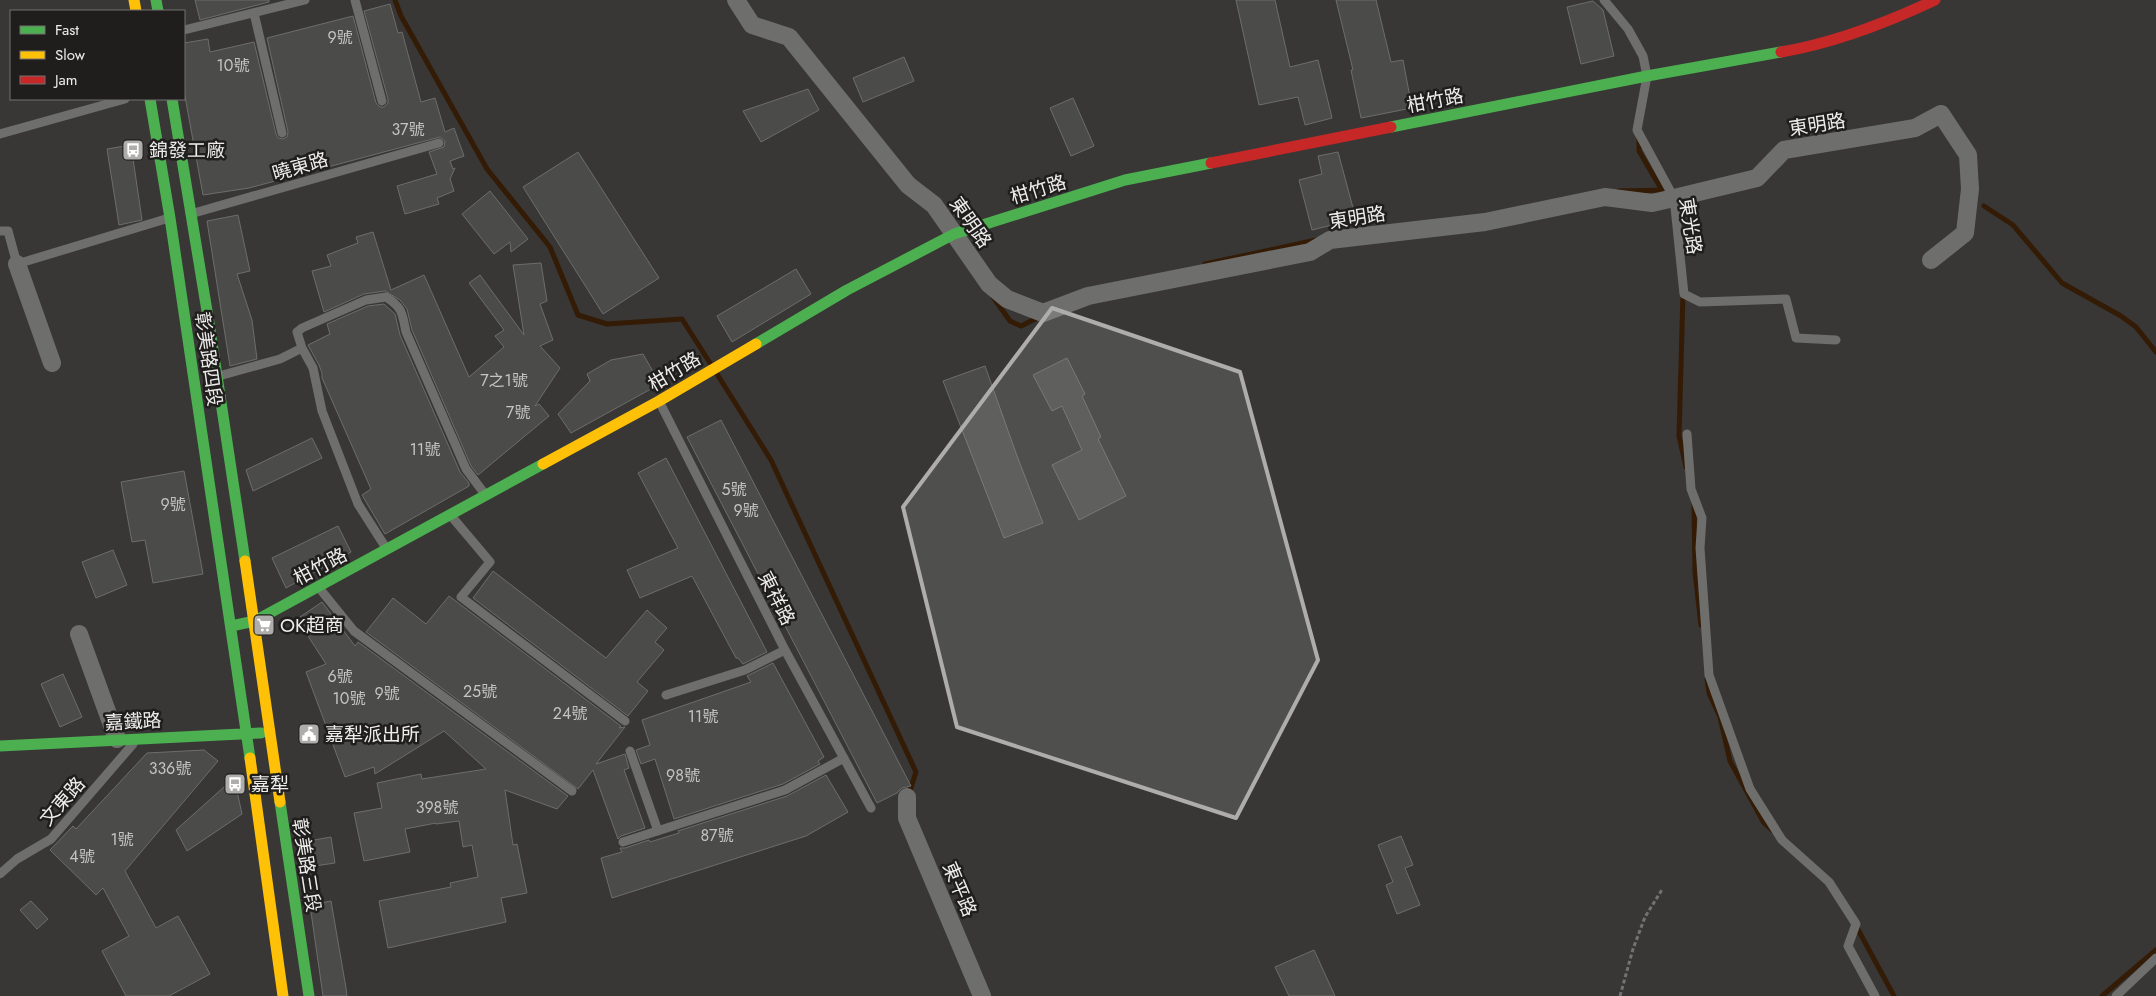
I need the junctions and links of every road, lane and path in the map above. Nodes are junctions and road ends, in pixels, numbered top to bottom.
1 (305, 0) edge
2 (355, 0) edge
3 (736, 0) edge
4 (1604, 0) edge
5 (1936, 0) edge
6 (254, 13) junction
7 (185, 30) edge
8 (1647, 76) junction
9 (121, 100) edge
10 (150, 100) edge
11 (172, 100) edge
12 (382, 101) dead end
13 (282, 133) dead end
14 (0, 134) edge
15 (439, 143) dead end
16 (1674, 198) junction
17 (180, 216) junction
18 (0, 231) edge
19 (954, 234) junction
20 (1931, 260) dead end
21 (17, 264) junction
22 (1836, 340) dead end
23 (302, 348) junction
24 (52, 363) dead end
25 (205, 378) junction
26 (658, 401) junction
27 (1687, 434) dead end
28 (486, 495) junction
29 (450, 515) junction
30 (387, 550) junction
31 (318, 587) junction
32 (255, 621) junction
33 (231, 626) junction
34 (79, 634) dead end
35 (785, 650) junction
36 (666, 694) dead end
37 (625, 721) dead end
38 (269, 733) junction
39 (246, 734) junction
40 (138, 738) junction
41 (117, 739) junction
42 (0, 746) edge
43 (630, 751) dead end
44 (844, 758) junction
45 (572, 791) dead end
46 (907, 797) dead end
47 (871, 808) dead end
48 (658, 831) junction
49 (624, 842) dead end
50 (0, 874) edge
51 (1663, 888) dead end
52 (2156, 958) edge
53 (283, 996) edge
54 (309, 996) edge
55 (982, 996) edge
56 (1620, 996) edge
57 (1875, 996) edge
58 (2116, 996) edge

1 - 6 lane
2 - 12 lane
3 - 19 street, 東明路
4 - 8 lane, 東光路
5 - 8 street, 柑竹路
6 - 7 lane
6 - 13 lane
8 - 16 lane, 東光路
8 - 19 street, 柑竹路
9 - 14 lane
10 - 17 street, 彰美路四段
11 - 17 street, 彰美路四段
15 - 17 lane, 曉東路
16 - 19 street, 東明路
16 - 20 street, 東明路
16 - 22 lane, 東光路
17 - 21 lane, 曉東路
17 - 25 street, 彰美路四段
17 - 25 street, 彰美路四段
18 - 21 lane
19 - 26 street, 柑竹路
21 - 24 street
23 - 25 lane
23 - 28 lane
23 - 30 lane
25 - 32 street, 彰美路四段
25 - 33 street, 彰美路四段
26 - 28 street, 柑竹路
26 - 35 lane, 東祥路
27 - 57 lane
28 - 29 street, 柑竹路
29 - 30 street, 柑竹路
29 - 37 lane
30 - 31 street, 柑竹路
31 - 32 street, 柑竹路
31 - 45 lane
32 - 33 street, 柑竹路
32 - 38 street, 彰美路三段
33 - 39 street
34 - 41 street
35 - 36 lane
35 - 44 lane, 東祥路
38 - 39 street, 嘉鐵路
38 - 54 street, 彰美路三段
39 - 40 street, 嘉鐵路
39 - 53 street
40 - 41 street, 嘉鐵路
40 - 50 lane, 文東路
41 - 42 street, 嘉鐵路
43 - 48 lane
44 - 47 lane, 東祥路
44 - 48 lane
46 - 55 street, 東平路
48 - 49 lane
51 - 56 path
52 - 58 lane

